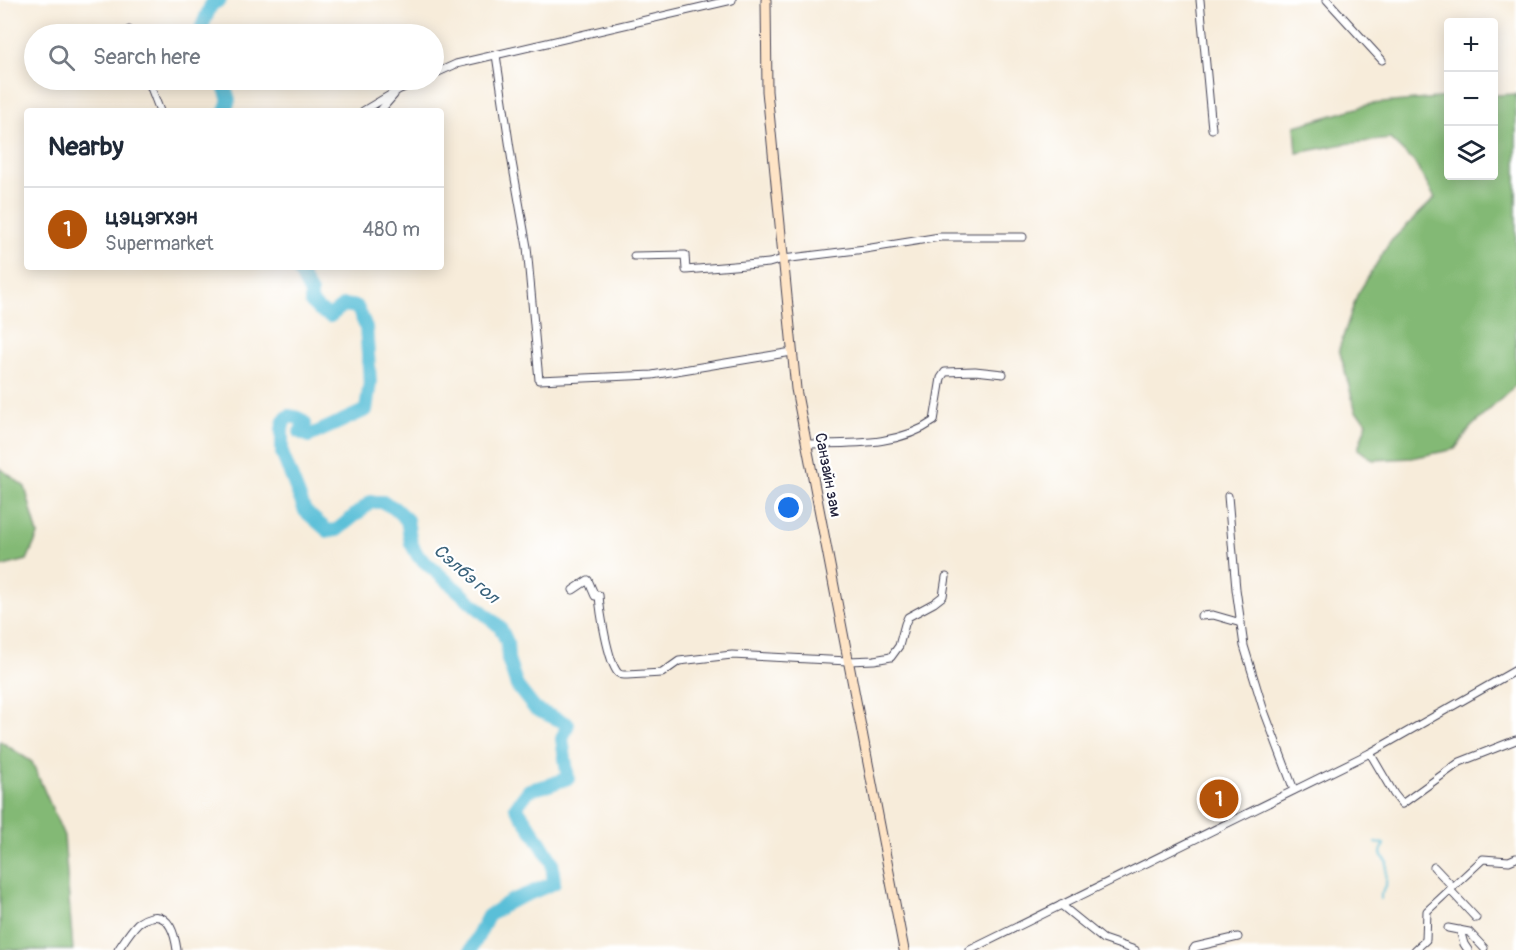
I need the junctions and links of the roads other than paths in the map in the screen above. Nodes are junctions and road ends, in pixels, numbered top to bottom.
1 (732, 0) edge
2 (766, 0) edge
3 (1200, 0) edge
4 (1327, 0) edge
5 (496, 55) junction
6 (1382, 60) dead end
7 (444, 69) edge
8 (152, 90) edge
9 (398, 90) edge
10 (399, 90) edge
11 (159, 108) edge
12 (368, 108) edge
13 (383, 108) edge
14 (1212, 129) dead end
15 (1023, 237) dead end
16 (634, 256) dead end
17 (783, 259) junction
18 (792, 352) junction
19 (1003, 374) dead end
20 (806, 444) junction
21 (1228, 496) dead end
22 (946, 577) dead end
23 (573, 590) dead end
24 (1200, 616) dead end
25 (1241, 623) junction
26 (848, 661) junction
27 (1516, 670) edge
28 (1516, 740) edge
29 (1370, 753) junction
30 (1294, 790) junction
31 (1516, 858) edge
32 (1434, 867) dead end
33 (1451, 888) junction
34 (1062, 905) junction
35 (1476, 918) dead end
36 (1448, 928) dead end
37 (1460, 930) junction
38 (1238, 937) dead end
39 (1484, 948) dead end
40 (118, 950) edge
41 (177, 950) edge
42 (904, 950) edge
43 (970, 950) edge
44 (1135, 950) edge
45 (1192, 950) edge
46 (1415, 950) edge
47 (1468, 950) edge

1 - 5 street
2 - 17 main road, Санзайн зам
3 - 14 street
4 - 6 street
5 - 7 street
5 - 18 street
8 - 11 street
9 - 12 street
10 - 13 street
15 - 17 street
16 - 17 street
17 - 18 main road, Санзайн зам
18 - 20 main road, Санзайн зам
19 - 20 street
20 - 26 main road, Санзайн зам
21 - 25 street
22 - 26 street
23 - 26 street
24 - 25 street
25 - 30 street
26 - 42 main road, Санзайн зам
27 - 29 street
28 - 29 street
29 - 30 street
30 - 34 street
31 - 33 street
32 - 33 street
33 - 35 street
33 - 46 street
34 - 43 street
34 - 44 street
36 - 37 street
37 - 39 street
37 - 47 street
38 - 45 street
40 - 41 street

